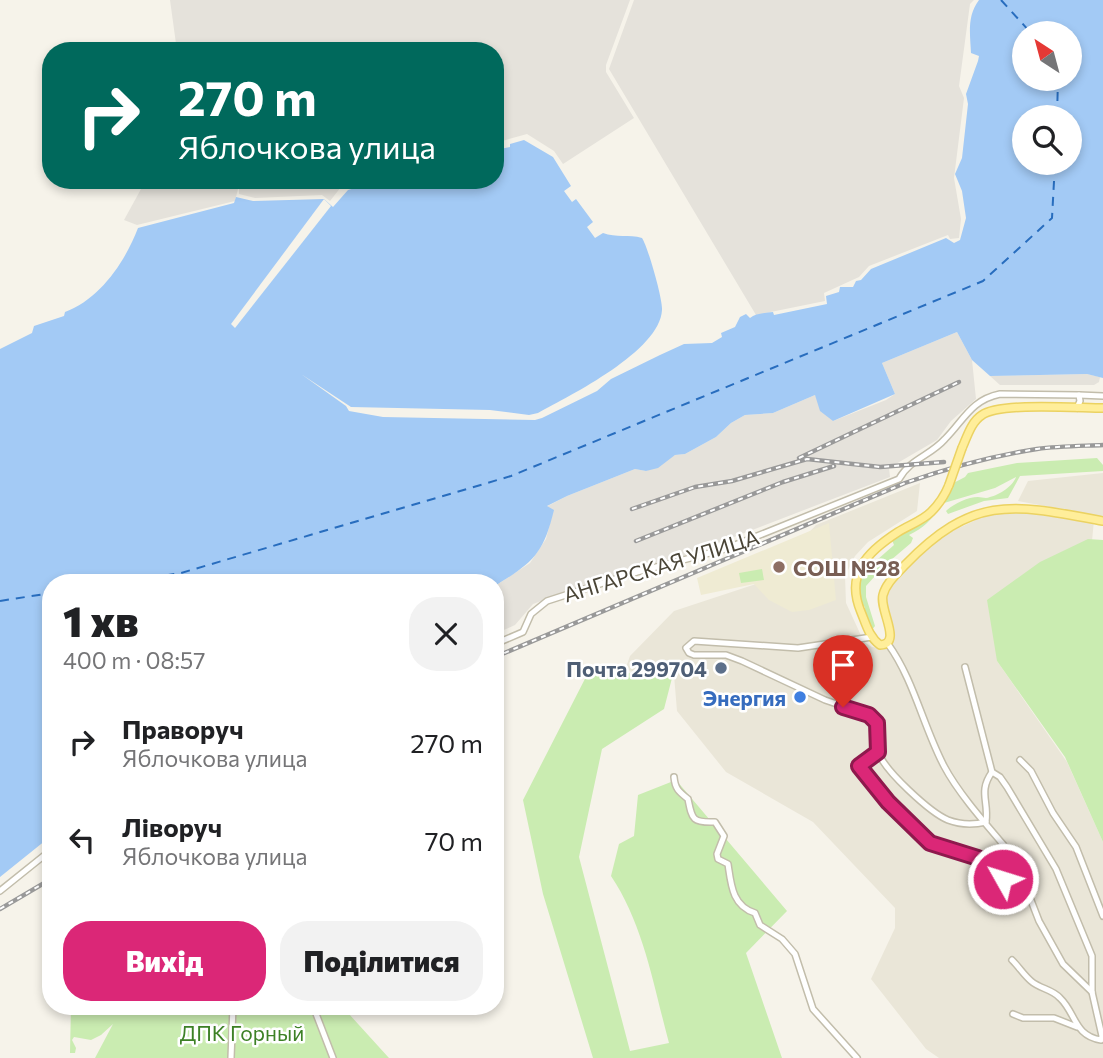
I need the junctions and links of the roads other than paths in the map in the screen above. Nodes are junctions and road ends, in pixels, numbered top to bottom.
1 (1079, 395) junction
2 (1103, 396) edge
3 (1077, 408) junction
4 (1103, 408) edge
5 (1103, 522) edge
6 (872, 638) junction
7 (504, 640) edge
8 (888, 644) junction
9 (965, 667) dead end
10 (878, 752) junction
11 (1020, 760) dead end
12 (992, 772) junction
13 (674, 777) dead end
14 (986, 822) junction
15 (42, 857) edge
16 (1027, 890) junction
17 (0, 891) edge
18 (1103, 916) edge
19 (1012, 960) dead end
20 (1092, 992) junction
21 (1013, 1014) dead end
22 (233, 1015) edge
23 (316, 1015) edge
24 (1077, 1027) junction
25 (1102, 1038) edge
26 (231, 1058) edge
27 (333, 1058) edge
28 (857, 1058) edge

1 - 2 street, АНГАРСКАЯ УЛИЦА
1 - 3 street
1 - 7 street, АНГАРСКАЯ УЛИЦА
3 - 4 main road
3 - 6 main road, bridge
5 - 8 main road
6 - 8 main road
6 - 10 street
8 - 14 street
9 - 12 street
10 - 14 street
10 - 16 street
11 - 18 street
12 - 14 street
12 - 20 street
13 - 28 street
14 - 16 street
15 - 17 street
16 - 20 street
19 - 24 street
20 - 25 street
21 - 24 street
22 - 26 street
23 - 27 street
24 - 25 street

